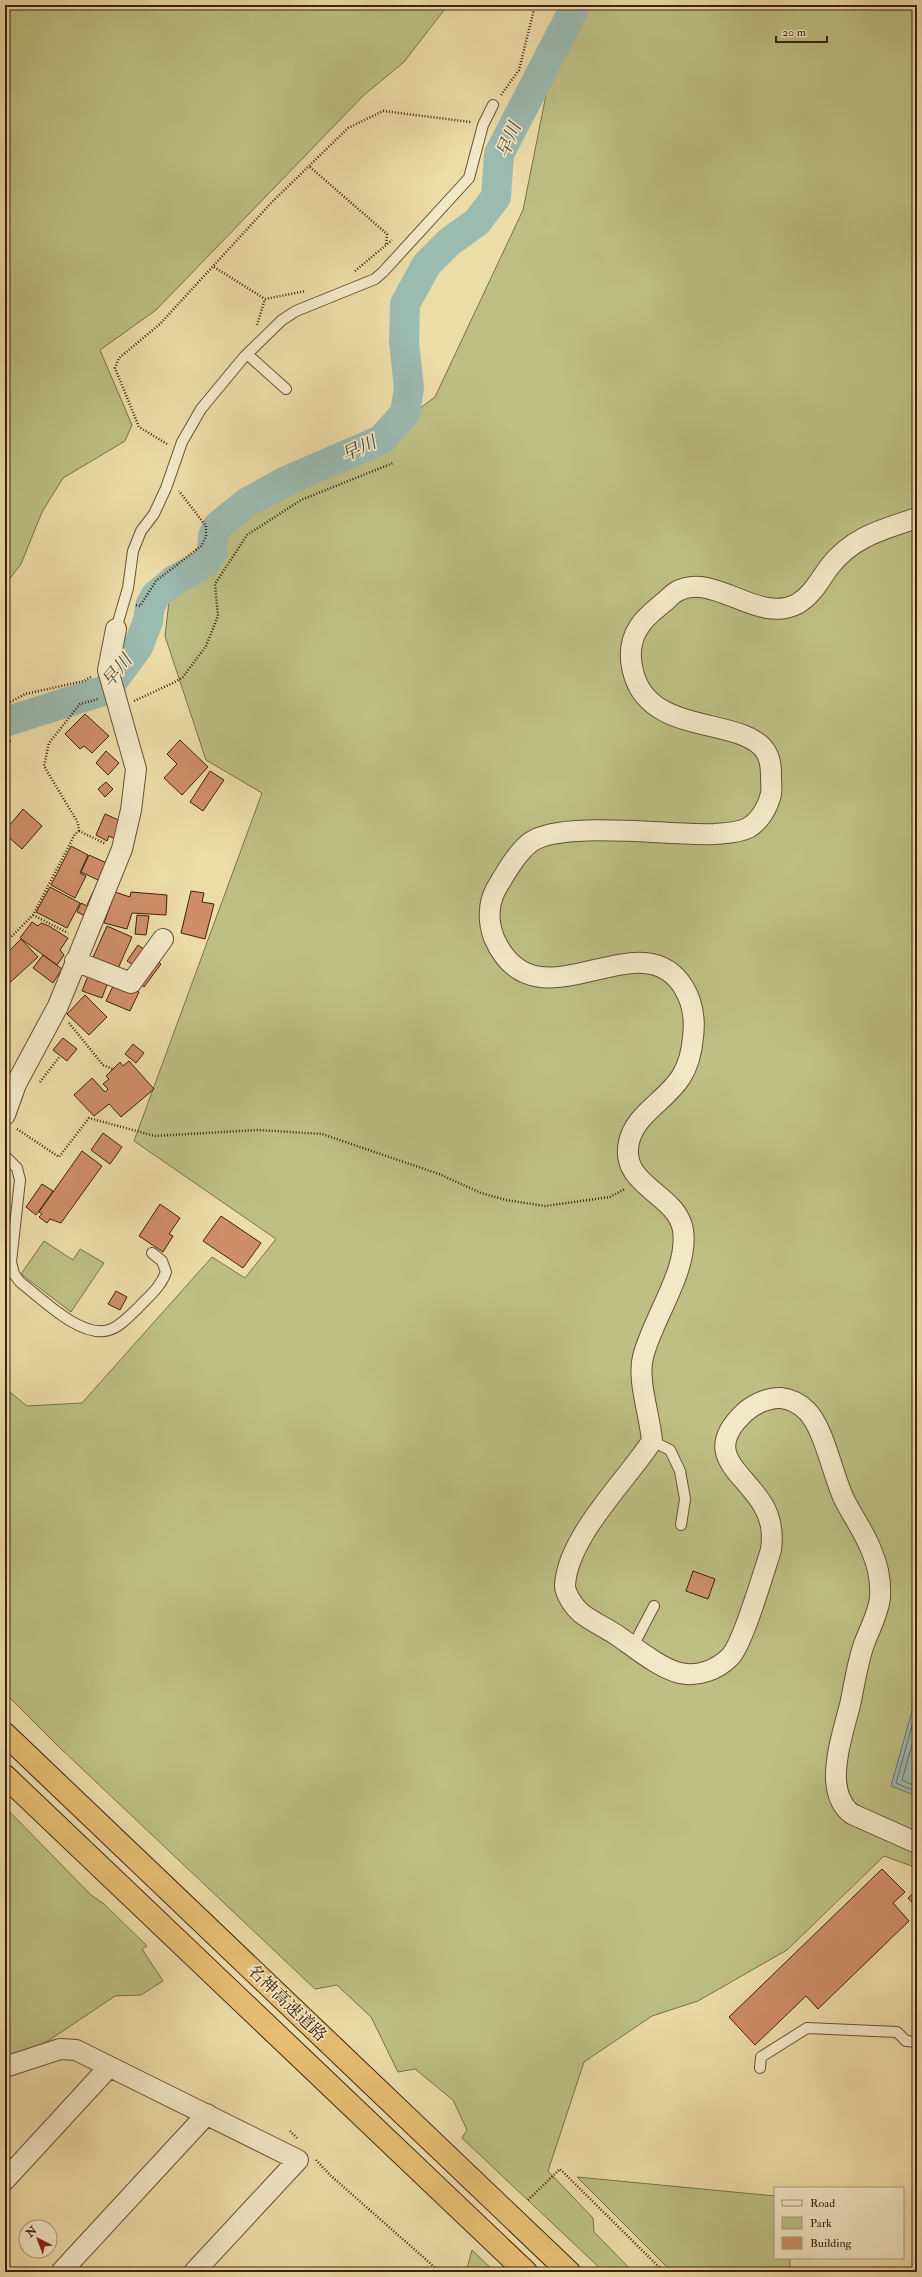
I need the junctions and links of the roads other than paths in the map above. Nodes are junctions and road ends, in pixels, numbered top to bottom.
1 (494, 105) road end
2 (247, 354) junction
3 (286, 389) dead end
4 (917, 518) edge
5 (116, 629) joint
6 (163, 939) dead end
7 (75, 961) junction
8 (11, 1080) edge
9 (9, 1121) edge
10 (5, 1156) edge
11 (152, 1253) dead end
12 (652, 1441) junction
13 (681, 1524) dead end
14 (654, 1606) dead end
15 (633, 1646) junction
16 (5, 1734) edge
17 (5, 1776) edge
18 (917, 1844) edge
19 (917, 2042) edge
20 (5, 2067) edge
21 (109, 2067) junction
22 (760, 2068) dead end
23 (207, 2114) junction
24 (5, 2180) edge
25 (61, 2272) edge
26 (194, 2272) edge
27 (526, 2272) edge
28 (569, 2272) edge

1 - 2 lane
2 - 3 lane
2 - 5 lane
4 - 12 street
5 - 7 street
6 - 7 street
7 - 8 street
8 - 9 street
10 - 11 lane
12 - 13 lane
12 - 15 street
14 - 15 lane
15 - 18 street
16 - 28 highway, 名神高速道路
17 - 27 highway, 名神高速道路
19 - 22 lane
20 - 21 street
21 - 23 street
21 - 24 street
23 - 25 street
23 - 26 street

